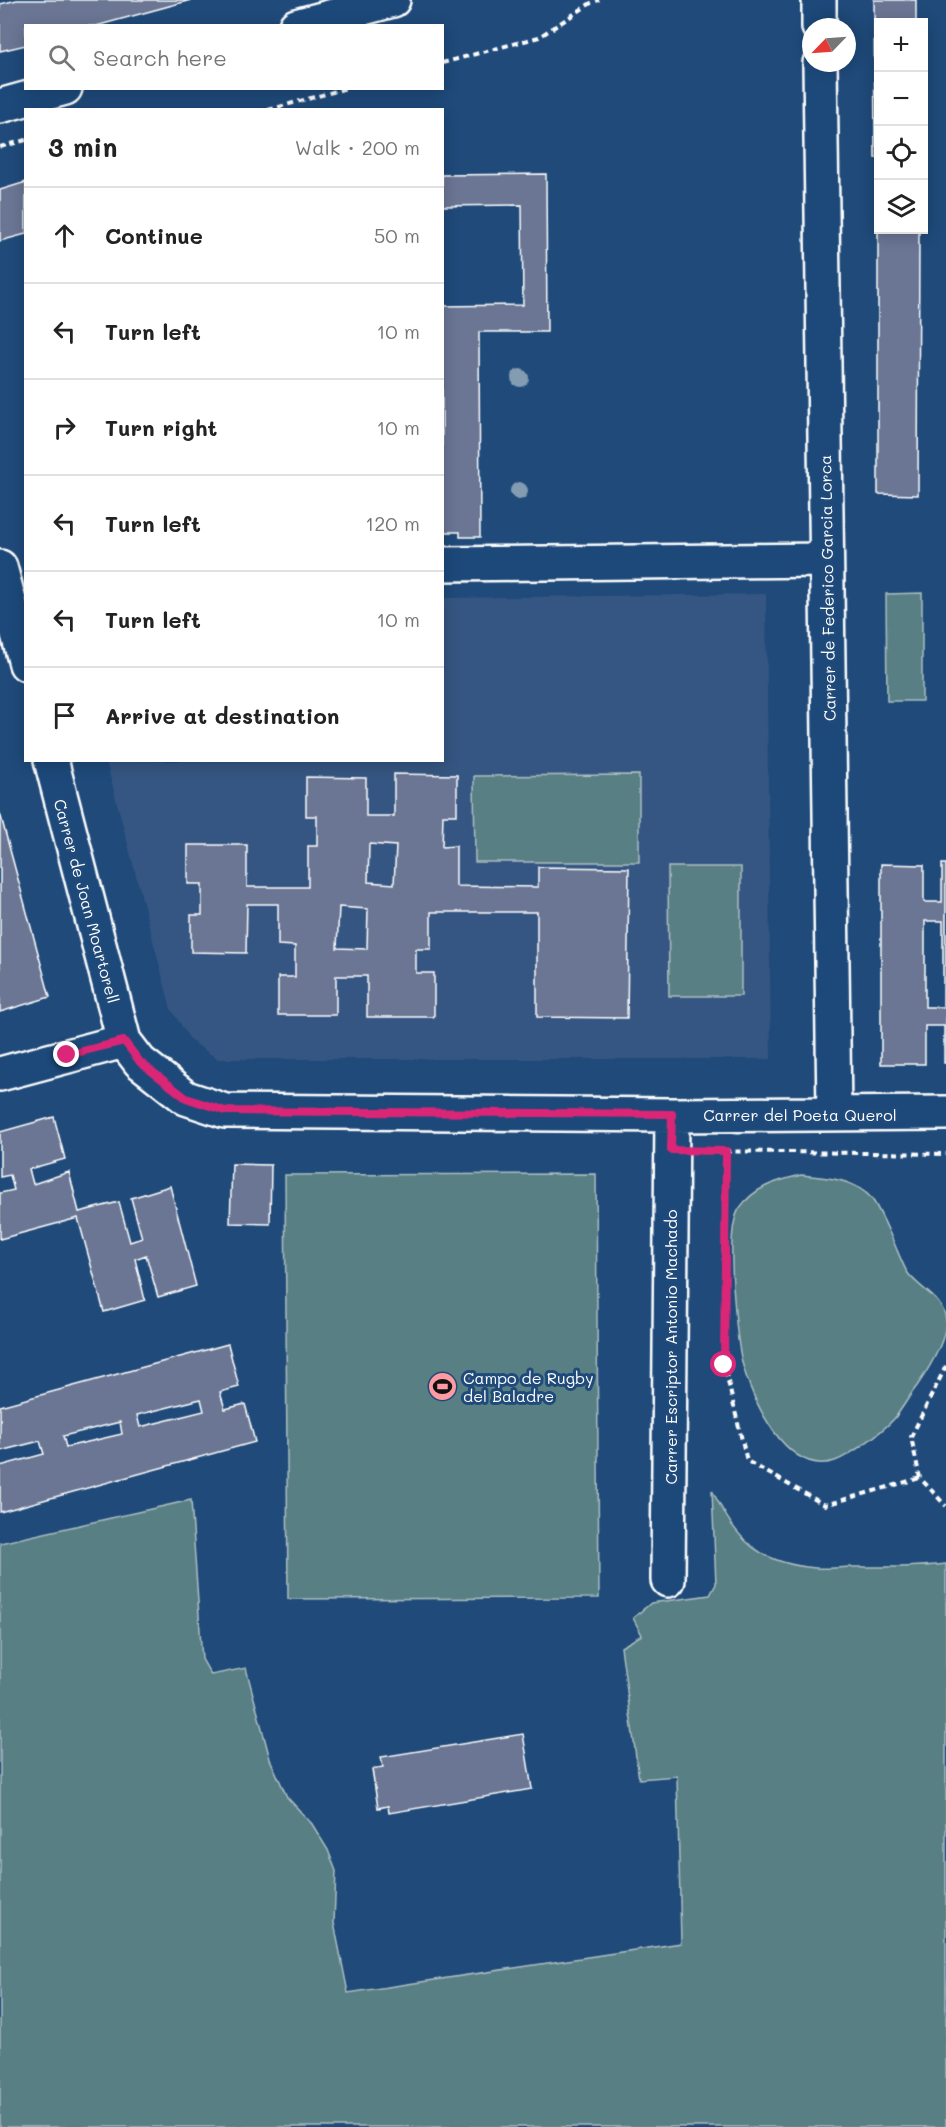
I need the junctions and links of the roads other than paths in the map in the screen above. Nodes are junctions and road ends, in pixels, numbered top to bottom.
1 (393, 0) edge
2 (819, 0) edge
3 (328, 8) edge
4 (819, 18) edge
5 (300, 24) edge
6 (820, 72) edge
7 (58, 90) edge
8 (0, 106) edge
9 (826, 560) junction
10 (444, 564) edge
11 (10, 574) edge
12 (24, 653) edge
13 (52, 762) edge
14 (124, 1041) junction
15 (0, 1074) edge
16 (834, 1113) junction
17 (946, 1113) edge
18 (672, 1114) junction
19 (668, 1580) dead end

1 - 3 street
2 - 4 street
3 - 5 street
6 - 9 street, Carrer de Federico Garcia Lorca
7 - 8 street
9 - 10 street
9 - 16 street, Carrer de Federico Garcia Lorca
11 - 12 street
13 - 14 street, Carrer de Joan Moartorell
14 - 15 street
14 - 18 street, Carrer del Poeta Querol
16 - 17 street, Carrer del Poeta Querol
16 - 18 street, Carrer del Poeta Querol
18 - 19 street, Carrer Escriptor Antonio Machado

